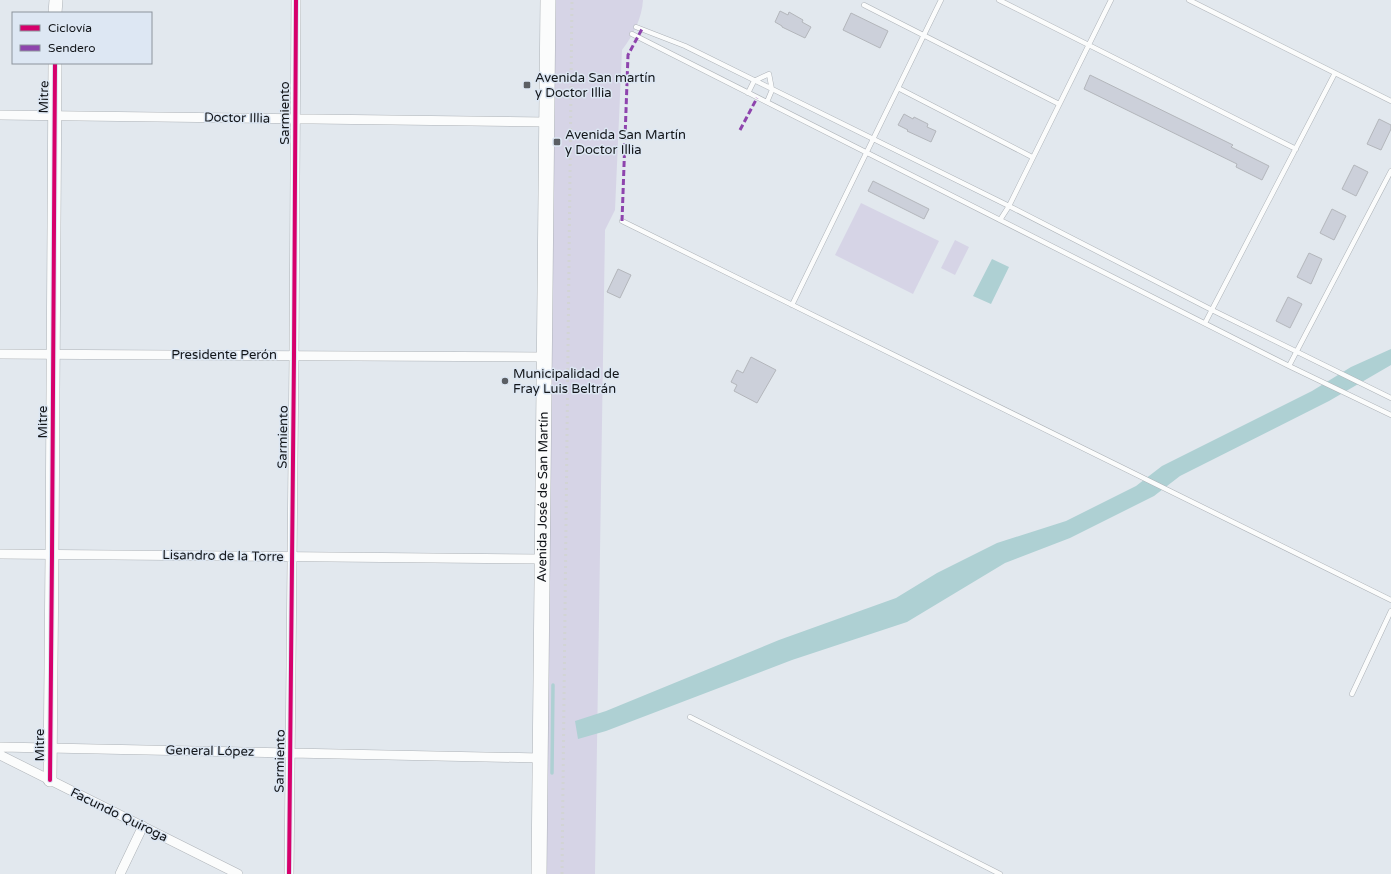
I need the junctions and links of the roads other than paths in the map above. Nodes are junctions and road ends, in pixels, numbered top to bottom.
1 (56, 0) edge
2 (296, 0) edge
3 (548, 0) edge
4 (941, 0) edge
5 (999, 0) edge
6 (1111, 0) edge
7 (1189, 0) edge
8 (864, 5) dead end
9 (55, 12) edge
10 (636, 27) dead end
11 (632, 34) dead end
12 (924, 35) junction
13 (1088, 44) junction
14 (55, 64) edge
15 (1335, 73) junction
16 (754, 81) junction
17 (898, 88) junction
18 (772, 90) junction
19 (748, 93) junction
20 (1391, 101) edge
21 (767, 102) junction
22 (1058, 104) junction
23 (0, 115) edge
24 (54, 115) junction
25 (295, 119) junction
26 (546, 122) junction
27 (873, 140) junction
28 (1296, 149) junction
29 (866, 152) junction
30 (1032, 158) junction
31 (1391, 170) edge
32 (1009, 206) junction
33 (1000, 220) junction
34 (622, 221) dead end
35 (792, 305) junction
36 (1212, 310) junction
37 (1205, 323) junction
38 (1296, 352) junction
39 (0, 354) edge
40 (53, 354) junction
41 (294, 356) junction
42 (544, 357) junction
43 (1289, 366) junction
44 (1391, 398) edge
45 (1391, 415) edge
46 (0, 554) edge
47 (52, 555) junction
48 (292, 557) junction
49 (543, 559) junction
50 (1391, 600) edge
51 (1391, 611) edge
52 (1352, 694) dead end
53 (690, 717) dead end
54 (0, 747) edge
55 (49, 748) junction
56 (290, 753) junction
57 (0, 755) edge
58 (540, 758) junction
59 (50, 780) junction
60 (143, 826) junction
61 (120, 874) edge
62 (238, 874) edge
63 (289, 874) edge
64 (539, 874) edge
65 (1000, 874) edge

1 - 9 street
2 - 25 street, Sarmiento
3 - 26 main road, Avenida José de San Martín
4 - 12 lane
5 - 13 lane
6 - 13 lane
7 - 15 lane
8 - 12 lane
10 - 16 lane
11 - 19 lane
12 - 17 lane
12 - 22 lane
13 - 22 lane
13 - 28 lane
14 - 24 street, Mitre
15 - 20 lane
15 - 28 lane
16 - 18 lane
16 - 18 lane
16 - 19 lane
17 - 27 lane
17 - 30 lane
18 - 21 lane
18 - 27 lane
19 - 21 lane
21 - 29 lane
22 - 30 lane
23 - 24 street, Doctor Illia
24 - 25 street, Doctor Illia
24 - 40 street, Mitre
25 - 26 street, Doctor Illia
25 - 41 street, Sarmiento
26 - 42 main road, Avenida José de San Martín
27 - 29 lane
27 - 32 lane
28 - 36 lane
29 - 33 lane
29 - 35 lane
30 - 32 lane
31 - 38 lane
32 - 33 lane
32 - 36 lane
33 - 37 lane
34 - 35 lane
35 - 50 lane
36 - 37 lane
36 - 38 lane
37 - 43 lane
38 - 43 lane
38 - 44 lane
39 - 40 street, Presidente Perón
40 - 41 street, Presidente Perón
40 - 47 street, Mitre
41 - 42 street, Presidente Perón
41 - 48 street, Sarmiento
42 - 49 main road, Avenida José de San Martín
43 - 45 lane
46 - 47 street, Lisandro de la Torre
47 - 48 street, Lisandro de la Torre
47 - 55 street, Mitre
48 - 49 street, Lisandro de la Torre
48 - 56 street, Sarmiento
49 - 58 main road, Avenida José de San Martín
51 - 52 lane
53 - 65 lane
54 - 55 street, General López
55 - 56 street, General López
55 - 59 street, Mitre
56 - 58 street, General López
56 - 63 street, Sarmiento
57 - 59 street, Facundo Quiroga
58 - 64 main road, Avenida José de San Martín
59 - 60 street, Facundo Quiroga
60 - 61 street
60 - 62 street, Facundo Quiroga

